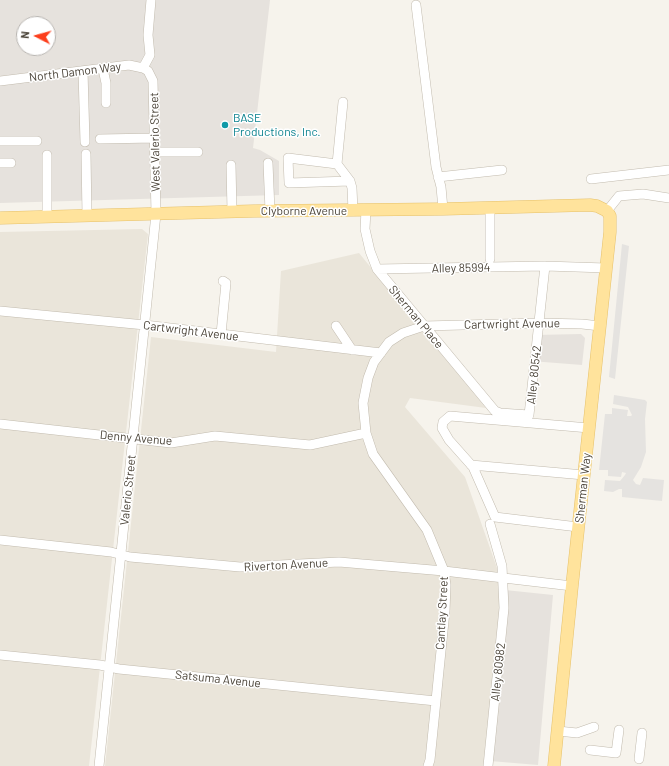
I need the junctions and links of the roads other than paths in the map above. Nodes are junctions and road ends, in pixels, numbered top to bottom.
1 (151, 0) edge
2 (416, 5) dead end
3 (103, 68) junction
4 (146, 70) junction
5 (82, 71) junction
6 (0, 81) edge
7 (344, 102) dead end
8 (106, 103) dead end
9 (155, 138) junction
10 (100, 139) dead end
11 (37, 141) dead end
12 (0, 142) edge
13 (85, 142) dead end
14 (155, 152) junction
15 (198, 152) dead end
16 (86, 154) dead end
17 (47, 155) dead end
18 (0, 163) edge
19 (11, 163) dead end
20 (268, 163) dead end
21 (231, 164) dead end
22 (337, 164) junction
23 (502, 170) dead end
24 (669, 170) edge
25 (438, 178) junction
26 (591, 179) dead end
27 (350, 182) junction
28 (669, 198) edge
29 (490, 208) junction
30 (443, 209) junction
31 (366, 210) junction
32 (270, 211) junction
33 (353, 211) junction
34 (232, 212) junction
35 (607, 212) junction
36 (156, 214) junction
37 (87, 216) junction
38 (47, 217) junction
39 (0, 218) edge
40 (490, 259) dead end
41 (545, 266) junction
42 (606, 268) junction
43 (377, 269) junction
44 (223, 281) dead end
45 (0, 311) edge
46 (540, 323) junction
47 (145, 325) junction
48 (336, 326) dead end
49 (424, 326) junction
50 (600, 326) junction
51 (221, 334) junction
52 (352, 350) junction
53 (381, 353) junction
54 (495, 411) joint
55 (0, 424) edge
56 (589, 428) junction
57 (366, 433) junction
58 (133, 438) junction
59 (471, 465) junction
60 (584, 475) junction
61 (490, 524) dead end
62 (578, 527) junction
63 (0, 540) edge
64 (121, 555) junction
65 (444, 571) junction
66 (503, 578) junction
67 (572, 586) junction
68 (0, 655) edge
69 (110, 667) junction
70 (436, 701) junction
71 (594, 727) dead end
72 (619, 730) dead end
73 (558, 732) junction
74 (642, 732) dead end
75 (590, 750) dead end
76 (639, 759) dead end
77 (99, 766) edge
78 (428, 766) edge
79 (488, 766) edge
80 (554, 766) edge

1 - 4 street
2 - 25 street
3 - 4 street, North Damon Way
3 - 5 street, North Damon Way
3 - 8 street
4 - 9 street, West Valerio Street
5 - 6 street, North Damon Way
5 - 13 street
7 - 22 street
9 - 10 street
9 - 14 street, West Valerio Street
11 - 12 street
14 - 15 street
14 - 36 street, West Valerio Street
16 - 37 street
17 - 38 street
18 - 19 street
20 - 32 street
21 - 34 street
22 - 27 street
22 - 27 street
23 - 25 street
24 - 26 street
25 - 30 street
27 - 33 street
28 - 35 street
29 - 30 main road, Clyborne Avenue
29 - 35 main road, Clyborne Avenue
29 - 40 street
30 - 31 main road, Clyborne Avenue
31 - 33 main road, Clyborne Avenue
31 - 43 street, Sherman Place
32 - 33 main road, Clyborne Avenue
32 - 34 main road, Clyborne Avenue
34 - 36 main road, Clyborne Avenue
35 - 42 main road, Sherman Way
36 - 37 main road, Clyborne Avenue
36 - 47 street, Valerio Street
37 - 38 main road, Clyborne Avenue
38 - 39 main road, Clyborne Avenue
41 - 42 street, Alley 85994
41 - 43 street, Alley 85994
41 - 46 street
42 - 50 main road, Sherman Way
43 - 49 street, Sherman Place
44 - 51 street
45 - 47 street, Cartwright Avenue
46 - 49 street, Cartwright Avenue
46 - 50 street, Cartwright Avenue
46 - 54 street, Alley 80542
47 - 51 street, Cartwright Avenue
47 - 58 street, Valerio Street
48 - 52 street
49 - 53 street, Cartwright Avenue
49 - 54 street, Sherman Place
50 - 56 main road, Sherman Way
51 - 52 street, Cartwright Avenue
52 - 53 street, Cartwright Avenue
53 - 57 street, Cantlay Street
55 - 58 street, Denny Avenue
56 - 59 street
56 - 60 main road, Sherman Way
57 - 58 street, Denny Avenue
57 - 65 street, Cantlay Street
58 - 64 street, Valerio Street
59 - 60 street
59 - 62 street
60 - 62 main road, Sherman Way
61 - 66 street, Alley 80982
62 - 67 main road, Sherman Way
63 - 64 street, Riverton Avenue
64 - 65 street, Riverton Avenue
64 - 69 street, Valerio Street
65 - 66 street, Riverton Avenue
65 - 70 street, Cantlay Street
66 - 67 street, Riverton Avenue
66 - 79 street, Alley 80982
67 - 73 main road, Sherman Way
68 - 69 street, Satsuma Avenue
69 - 70 street, Satsuma Avenue
69 - 77 street, Valerio Street
70 - 78 street, Cantlay Street
71 - 73 street
72 - 75 street
73 - 80 main road, Sherman Way
74 - 76 street

